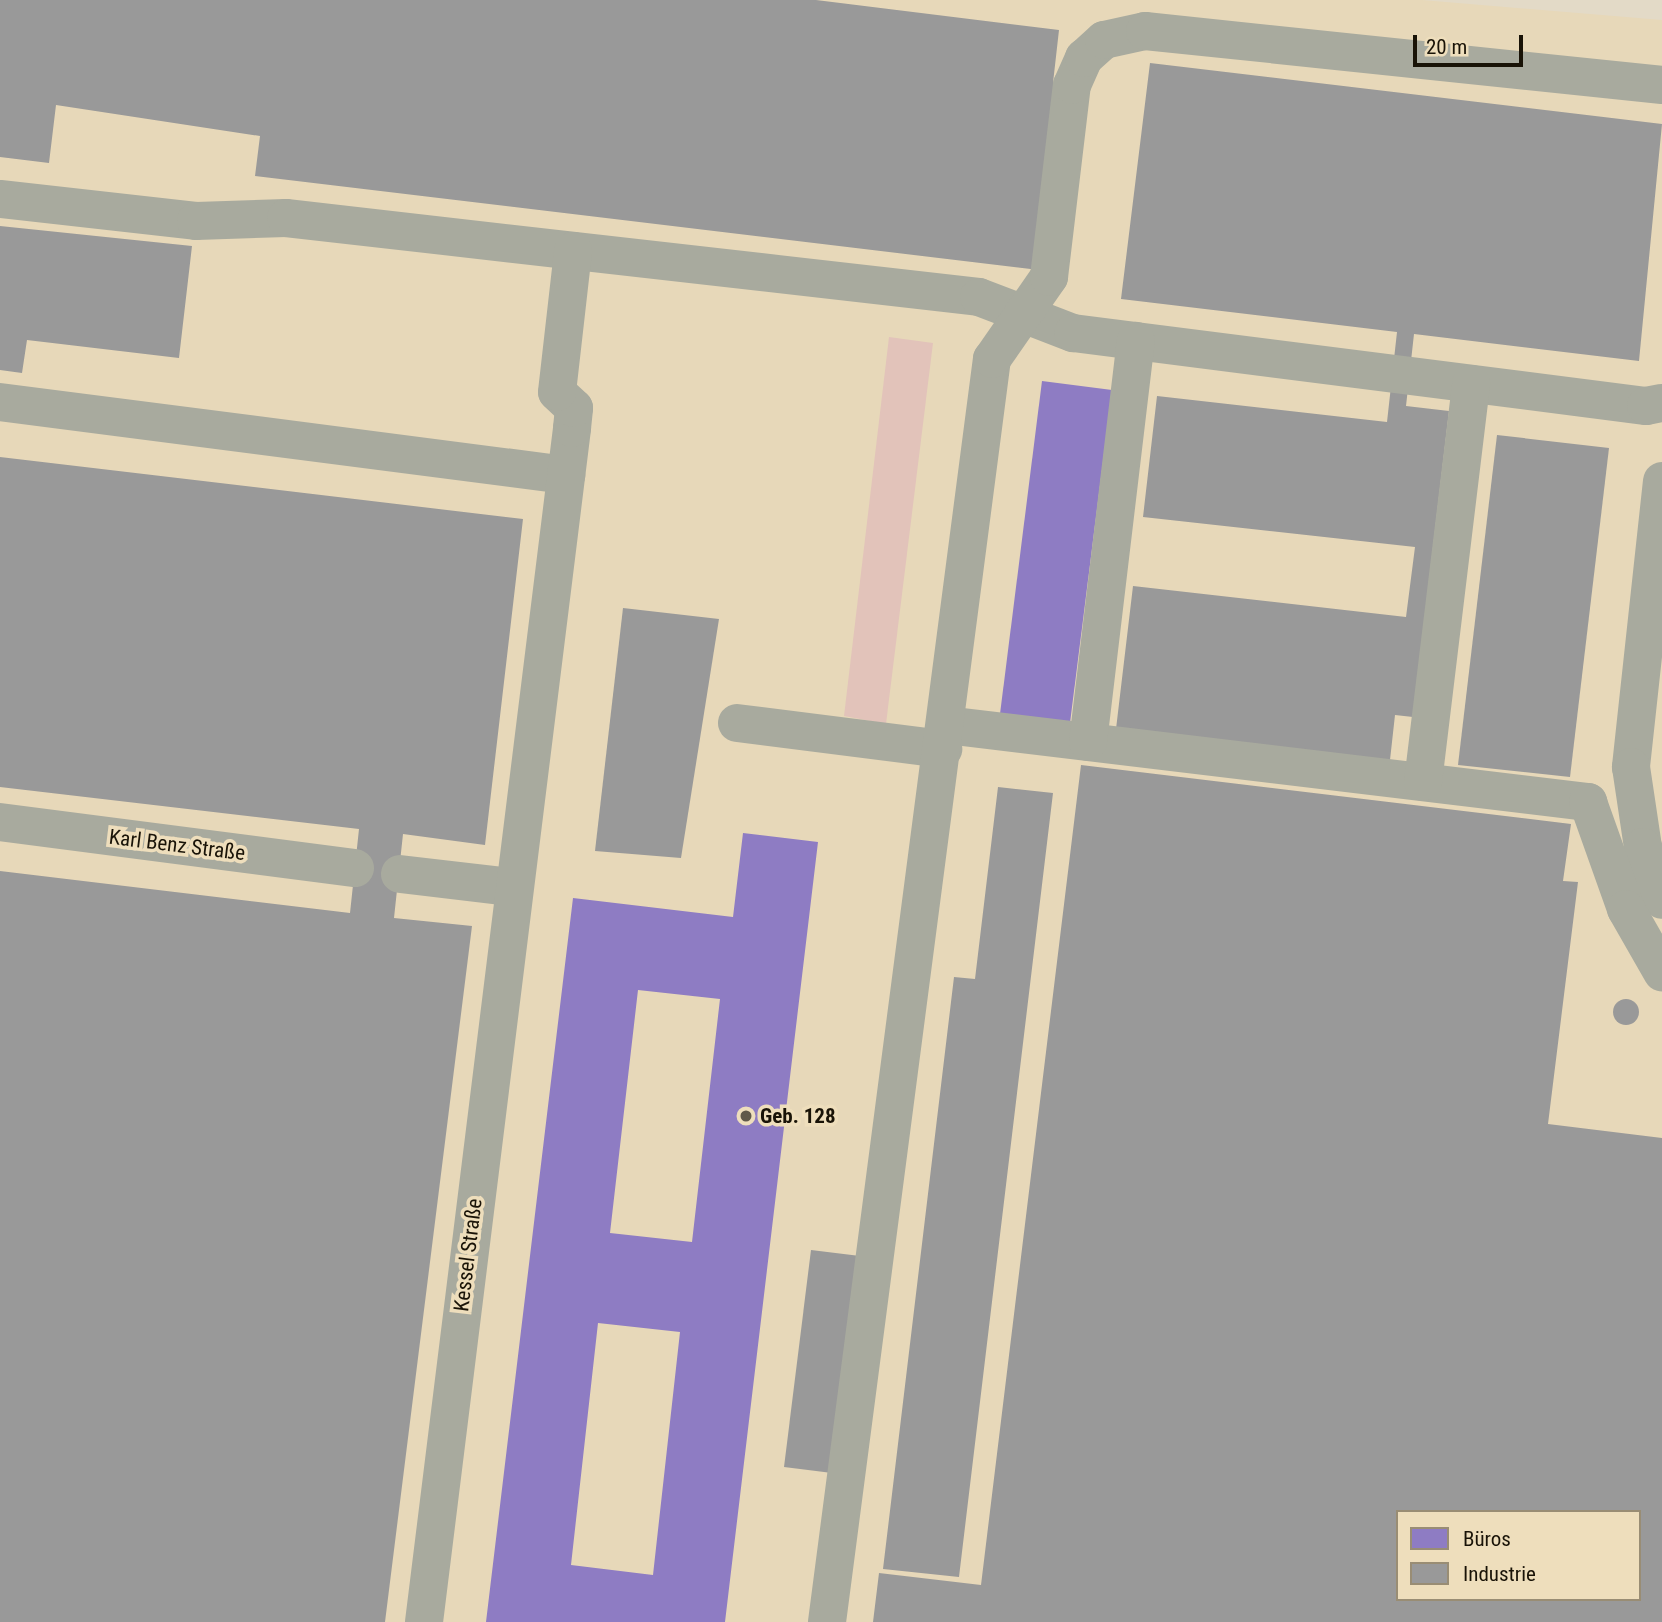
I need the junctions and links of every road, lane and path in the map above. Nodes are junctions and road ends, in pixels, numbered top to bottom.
1 (1662, 85) edge
2 (0, 200) edge
3 (573, 251) junction
4 (1023, 317) junction
5 (1136, 341) junction
6 (1471, 384) junction
7 (0, 402) edge
8 (1662, 403) edge
9 (565, 475) junction
10 (1662, 481) edge
11 (1662, 583) edge
12 (1650, 619) junction
13 (737, 723) dead end
14 (944, 737) junction
15 (1088, 742) junction
16 (1423, 782) junction
17 (0, 822) edge
18 (355, 868) dead end
19 (400, 874) dead end
20 (511, 887) junction
21 (1662, 900) edge
22 (1662, 972) edge
23 (424, 1622) edge
24 (827, 1622) edge

1 - 4 street
2 - 3 street
3 - 4 street
3 - 9 street, Kessel Straße
4 - 5 street
4 - 14 street
5 - 6 street
5 - 15 street
6 - 8 street
6 - 16 street
7 - 9 street
9 - 20 street, Kessel Straße
10 - 12 street
11 - 12 street
12 - 21 street
13 - 14 street
14 - 15 street
14 - 24 street
15 - 16 street
16 - 22 street
17 - 18 street, Karl Benz Straße
19 - 20 street
20 - 23 street, Kessel Straße

